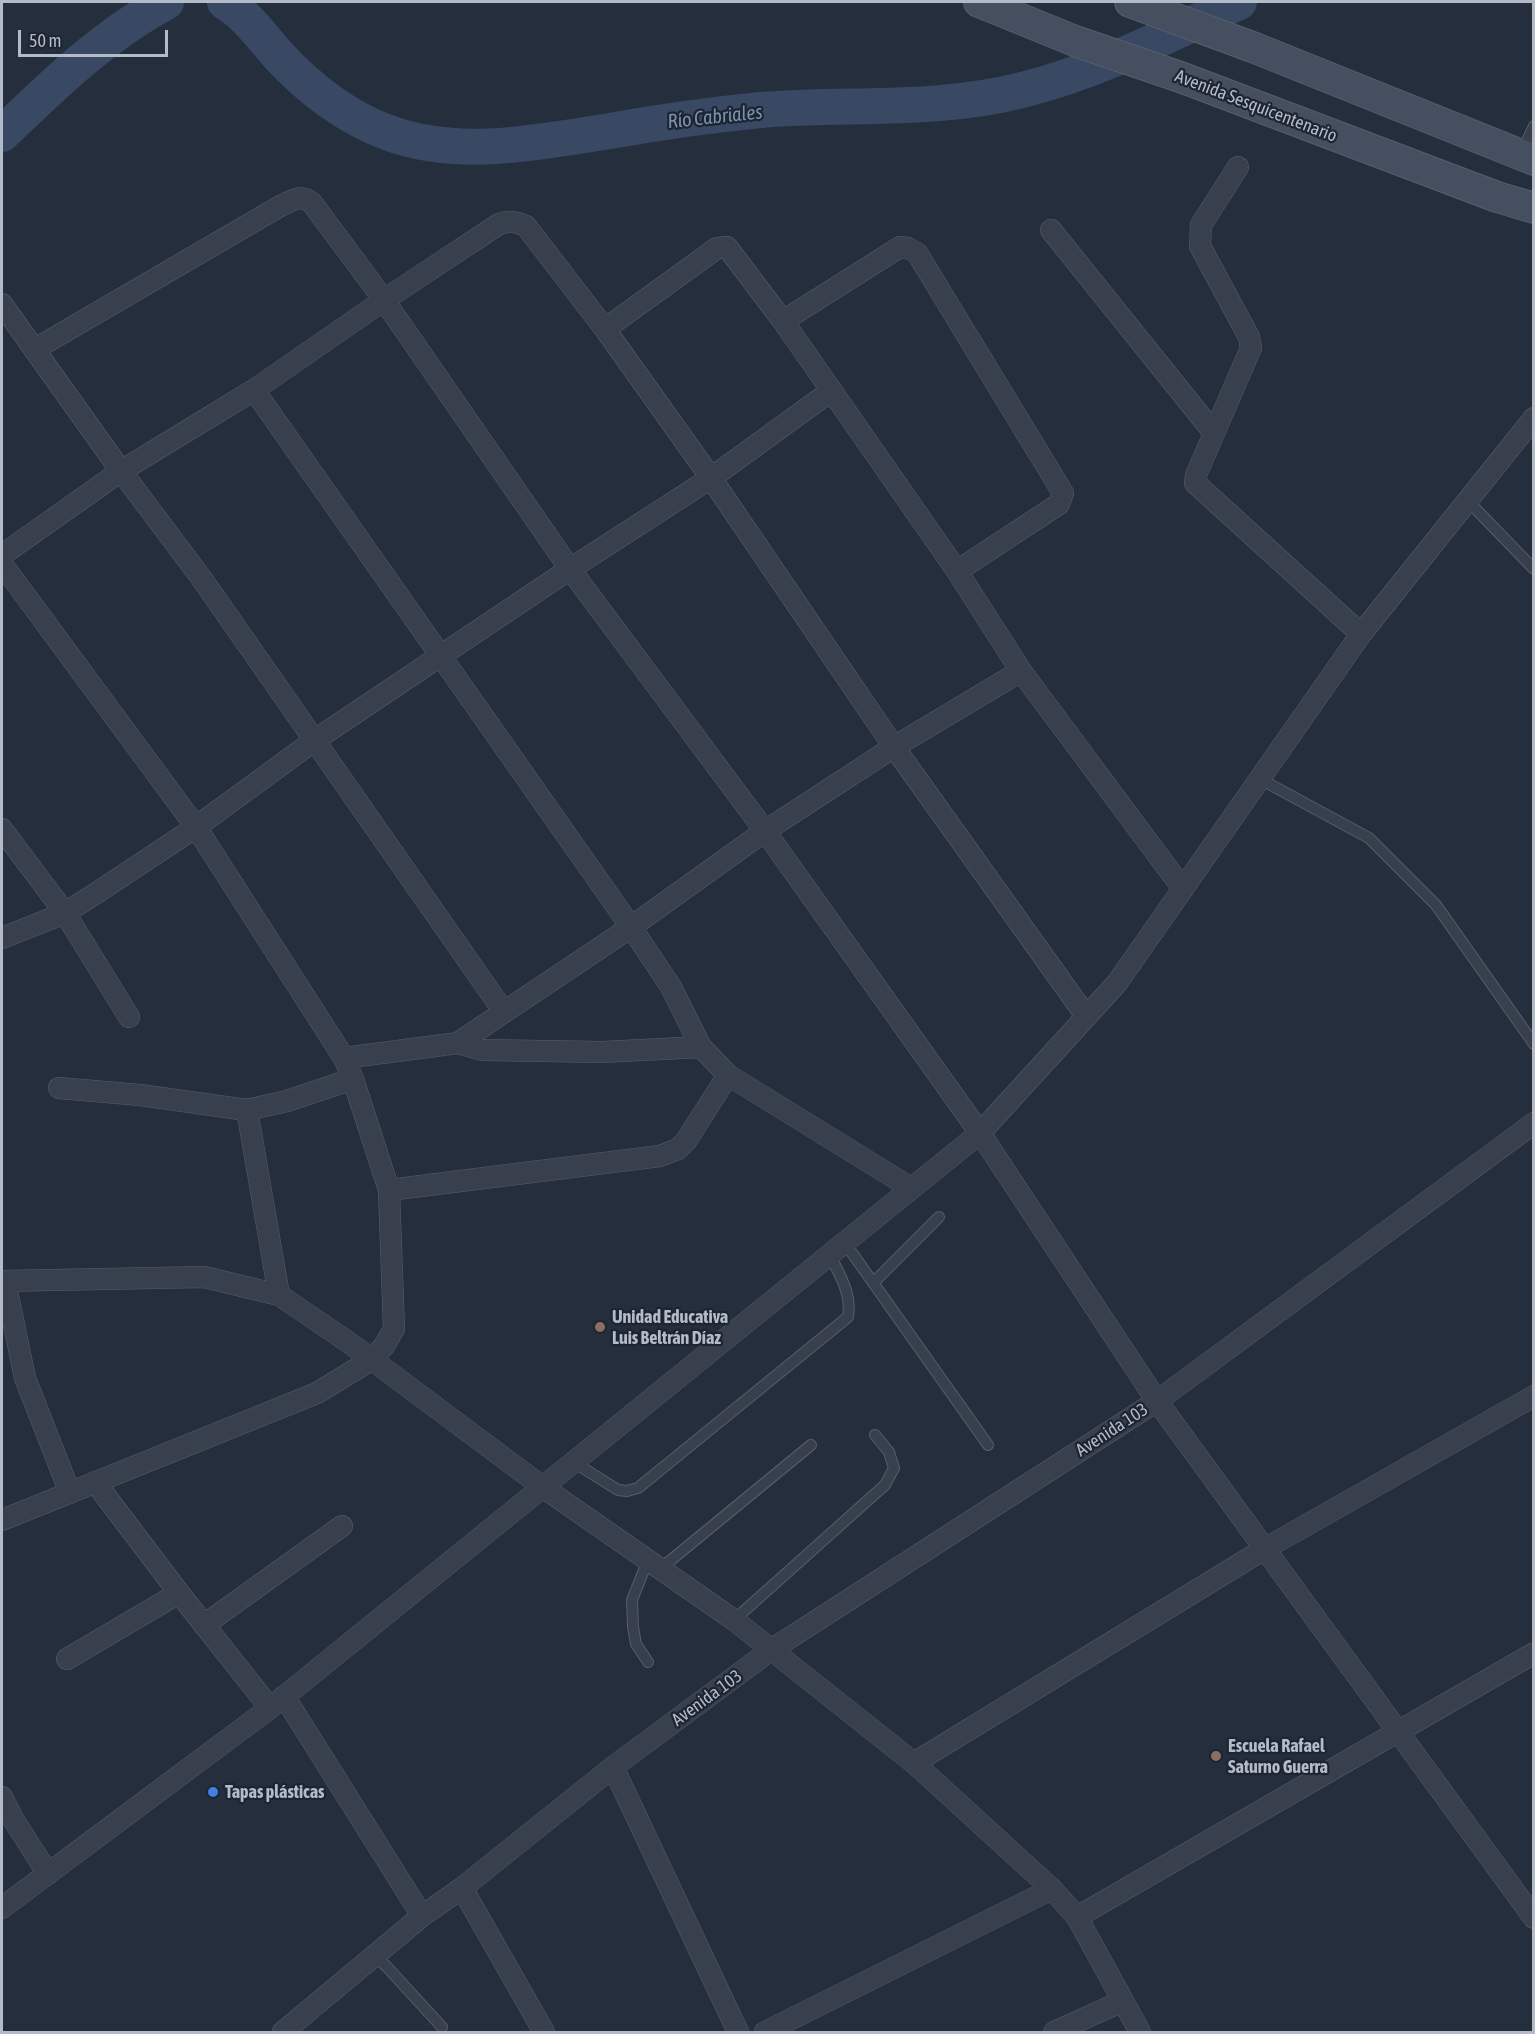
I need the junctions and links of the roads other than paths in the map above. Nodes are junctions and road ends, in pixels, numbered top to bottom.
1 (979, 2) edge
2 (1130, 2) edge
3 (1533, 126) edge
4 (1527, 158) edge
5 (1238, 167) dead end
6 (1533, 208) edge
7 (1051, 230) dead end
8 (384, 300) junction
9 (2, 304) edge
10 (783, 321) junction
11 (605, 329) junction
12 (35, 350) junction
13 (254, 390) junction
14 (831, 391) junction
15 (1533, 418) edge
16 (1214, 433) junction
17 (121, 471) junction
18 (711, 478) junction
19 (1467, 500) junction
20 (2, 555) edge
21 (2, 564) edge
22 (570, 569) junction
23 (1533, 569) edge
24 (957, 571) junction
25 (1361, 634) junction
26 (441, 656) junction
27 (1021, 671) junction
28 (315, 740) junction
29 (894, 747) junction
30 (1260, 779) junction
31 (196, 827) junction
32 (2, 829) edge
33 (765, 831) junction
34 (1184, 889) junction
35 (65, 913) junction
36 (631, 927) junction
37 (2, 939) edge
38 (504, 1012) junction
39 (1086, 1016) junction
40 (129, 1017) dead end
41 (459, 1043) junction
42 (1533, 1044) edge
43 (701, 1047) junction
44 (344, 1058) junction
45 (728, 1075) junction
46 (353, 1079) junction
47 (60, 1088) dead end
48 (247, 1110) junction
49 (1533, 1123) edge
50 (980, 1133) junction
51 (911, 1188) junction
52 (389, 1190) junction
53 (939, 1216) dead end
54 (838, 1249) junction
55 (3, 1281) edge
56 (873, 1283) junction
57 (279, 1295) junction
58 (372, 1360) junction
59 (1533, 1396) edge
60 (1157, 1401) junction
61 (875, 1435) dead end
62 (811, 1445) dead end
63 (988, 1445) dead end
64 (575, 1463) junction
65 (95, 1482) junction
66 (544, 1488) junction
67 (70, 1493) junction
68 (2, 1520) edge
69 (342, 1526) dead end
70 (1266, 1548) junction
71 (654, 1565) junction
72 (179, 1593) junction
73 (734, 1620) junction
74 (204, 1625) junction
75 (771, 1650) junction
76 (1533, 1653) edge
77 (67, 1659) dead end
78 (648, 1662) dead end
79 (277, 1702) junction
80 (1397, 1732) junction
81 (914, 1763) junction
82 (613, 1767) junction
83 (2, 1797) edge
84 (48, 1874) junction
85 (462, 1888) junction
86 (1052, 1889) junction
87 (2, 1908) edge
88 (422, 1916) junction
89 (1077, 1917) junction
90 (1533, 1918) edge
91 (375, 1956) junction
92 (1123, 2001) junction
93 (442, 2027) dead end
94 (283, 2032) edge
95 (544, 2032) edge
96 (738, 2032) edge
97 (765, 2032) edge
98 (1054, 2032) edge
99 (1140, 2032) edge

1 - 6 main road, Avenida Sesquicentenario
2 - 4 main road
3 - 4 lane
5 - 16 street
7 - 16 street
8 - 11 street
8 - 12 street
8 - 13 street
8 - 22 street
9 - 12 street
10 - 11 street
10 - 14 street
10 - 24 street
11 - 18 street
12 - 17 street
13 - 17 street
13 - 26 street
14 - 18 street
14 - 24 street
15 - 19 street
16 - 25 street
17 - 20 street
17 - 28 street
18 - 22 street
18 - 29 street
19 - 23 lane
19 - 25 street
21 - 31 street
22 - 26 street
22 - 33 street
24 - 27 street
25 - 30 street
26 - 28 street
26 - 36 street
27 - 29 street
27 - 34 street
28 - 31 street
28 - 38 street
29 - 33 street
29 - 39 street
30 - 34 street
30 - 42 lane
31 - 35 street
31 - 44 street
32 - 35 street
33 - 36 street
33 - 50 street
34 - 39 street
35 - 37 street
35 - 40 street
36 - 38 street
36 - 43 street
38 - 41 street
39 - 50 street
41 - 43 street
41 - 44 street
43 - 45 street
44 - 46 street
45 - 51 street
45 - 52 street
46 - 48 street
46 - 52 street
47 - 48 street
48 - 57 street
49 - 60 street, Avenida 103
50 - 51 street
50 - 60 street
51 - 54 street
52 - 58 street
53 - 56 lane
54 - 56 lane
54 - 64 street
54 - 64 lane
55 - 57 street
55 - 67 street
56 - 63 lane
57 - 58 street
58 - 65 street
58 - 66 street
59 - 70 street
60 - 70 street
60 - 75 street, Avenida 103
61 - 73 lane
62 - 71 lane
64 - 66 street
65 - 67 street
65 - 72 street
66 - 71 street
66 - 79 street
67 - 68 street
69 - 74 street
70 - 80 street
70 - 81 street
71 - 73 street
71 - 78 lane
72 - 74 street
72 - 77 street
73 - 75 street
74 - 79 street
75 - 81 street
75 - 82 street, Avenida 103
76 - 80 street
79 - 84 street
79 - 88 street
80 - 89 street
80 - 90 street
81 - 86 street
82 - 85 street, Avenida 103
82 - 96 street
83 - 84 street
84 - 87 street
85 - 88 street, Avenida 103
85 - 95 street
86 - 89 street
86 - 97 street
88 - 91 street, Avenida 103
89 - 92 street
91 - 93 lane
91 - 94 street, Avenida 103
92 - 98 street
92 - 99 street

